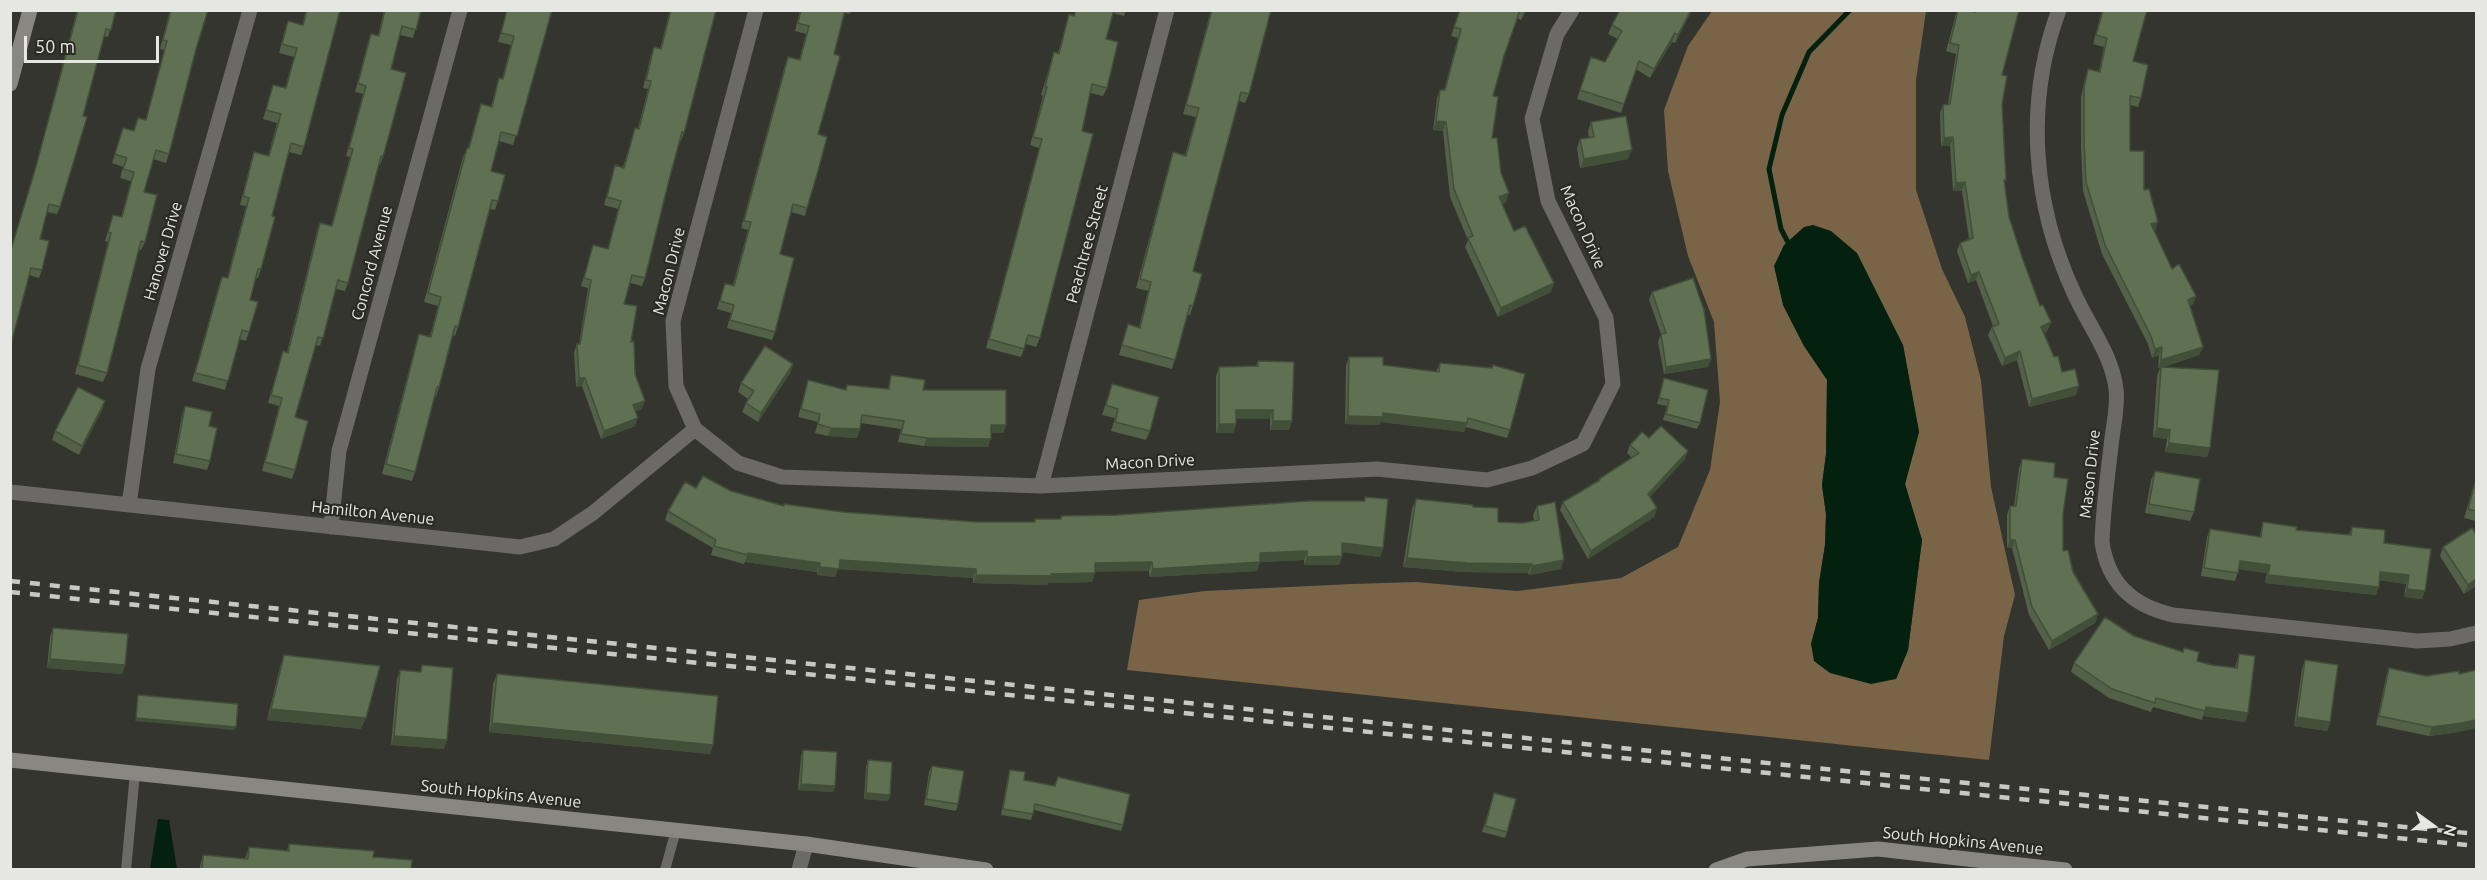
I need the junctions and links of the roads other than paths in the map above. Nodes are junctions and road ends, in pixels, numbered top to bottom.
1 (30, 10) edge
2 (250, 10) edge
3 (460, 10) edge
4 (756, 10) edge
5 (1167, 10) edge
6 (1572, 10) edge
7 (2059, 10) edge
8 (10, 84) edge
9 (695, 429) junction
10 (1041, 486) junction
11 (10, 492) edge
12 (129, 505) junction
13 (332, 527) junction
14 (2476, 633) edge
15 (10, 760) edge
16 (135, 773) junction
17 (675, 830) junction
18 (806, 844) junction
19 (126, 870) edge
20 (665, 870) edge
21 (799, 870) edge
22 (986, 870) edge
23 (1716, 870) edge
24 (2065, 870) edge

1 - 8 street
2 - 12 street, Hanover Drive
3 - 13 street, Concord Avenue
4 - 9 street, Macon Drive
5 - 10 street, Peachtree Street
6 - 10 street, Macon Drive
7 - 14 street, Mason Drive
9 - 10 street, Macon Drive
9 - 13 street, Hamilton Avenue
11 - 12 street, Hamilton Avenue
12 - 13 street, Hamilton Avenue
15 - 16 street, South Hopkins Avenue
16 - 17 street, South Hopkins Avenue
16 - 19 lane
17 - 18 street, South Hopkins Avenue
17 - 20 lane
18 - 21 street
18 - 22 street, South Hopkins Avenue
23 - 24 street, South Hopkins Avenue

